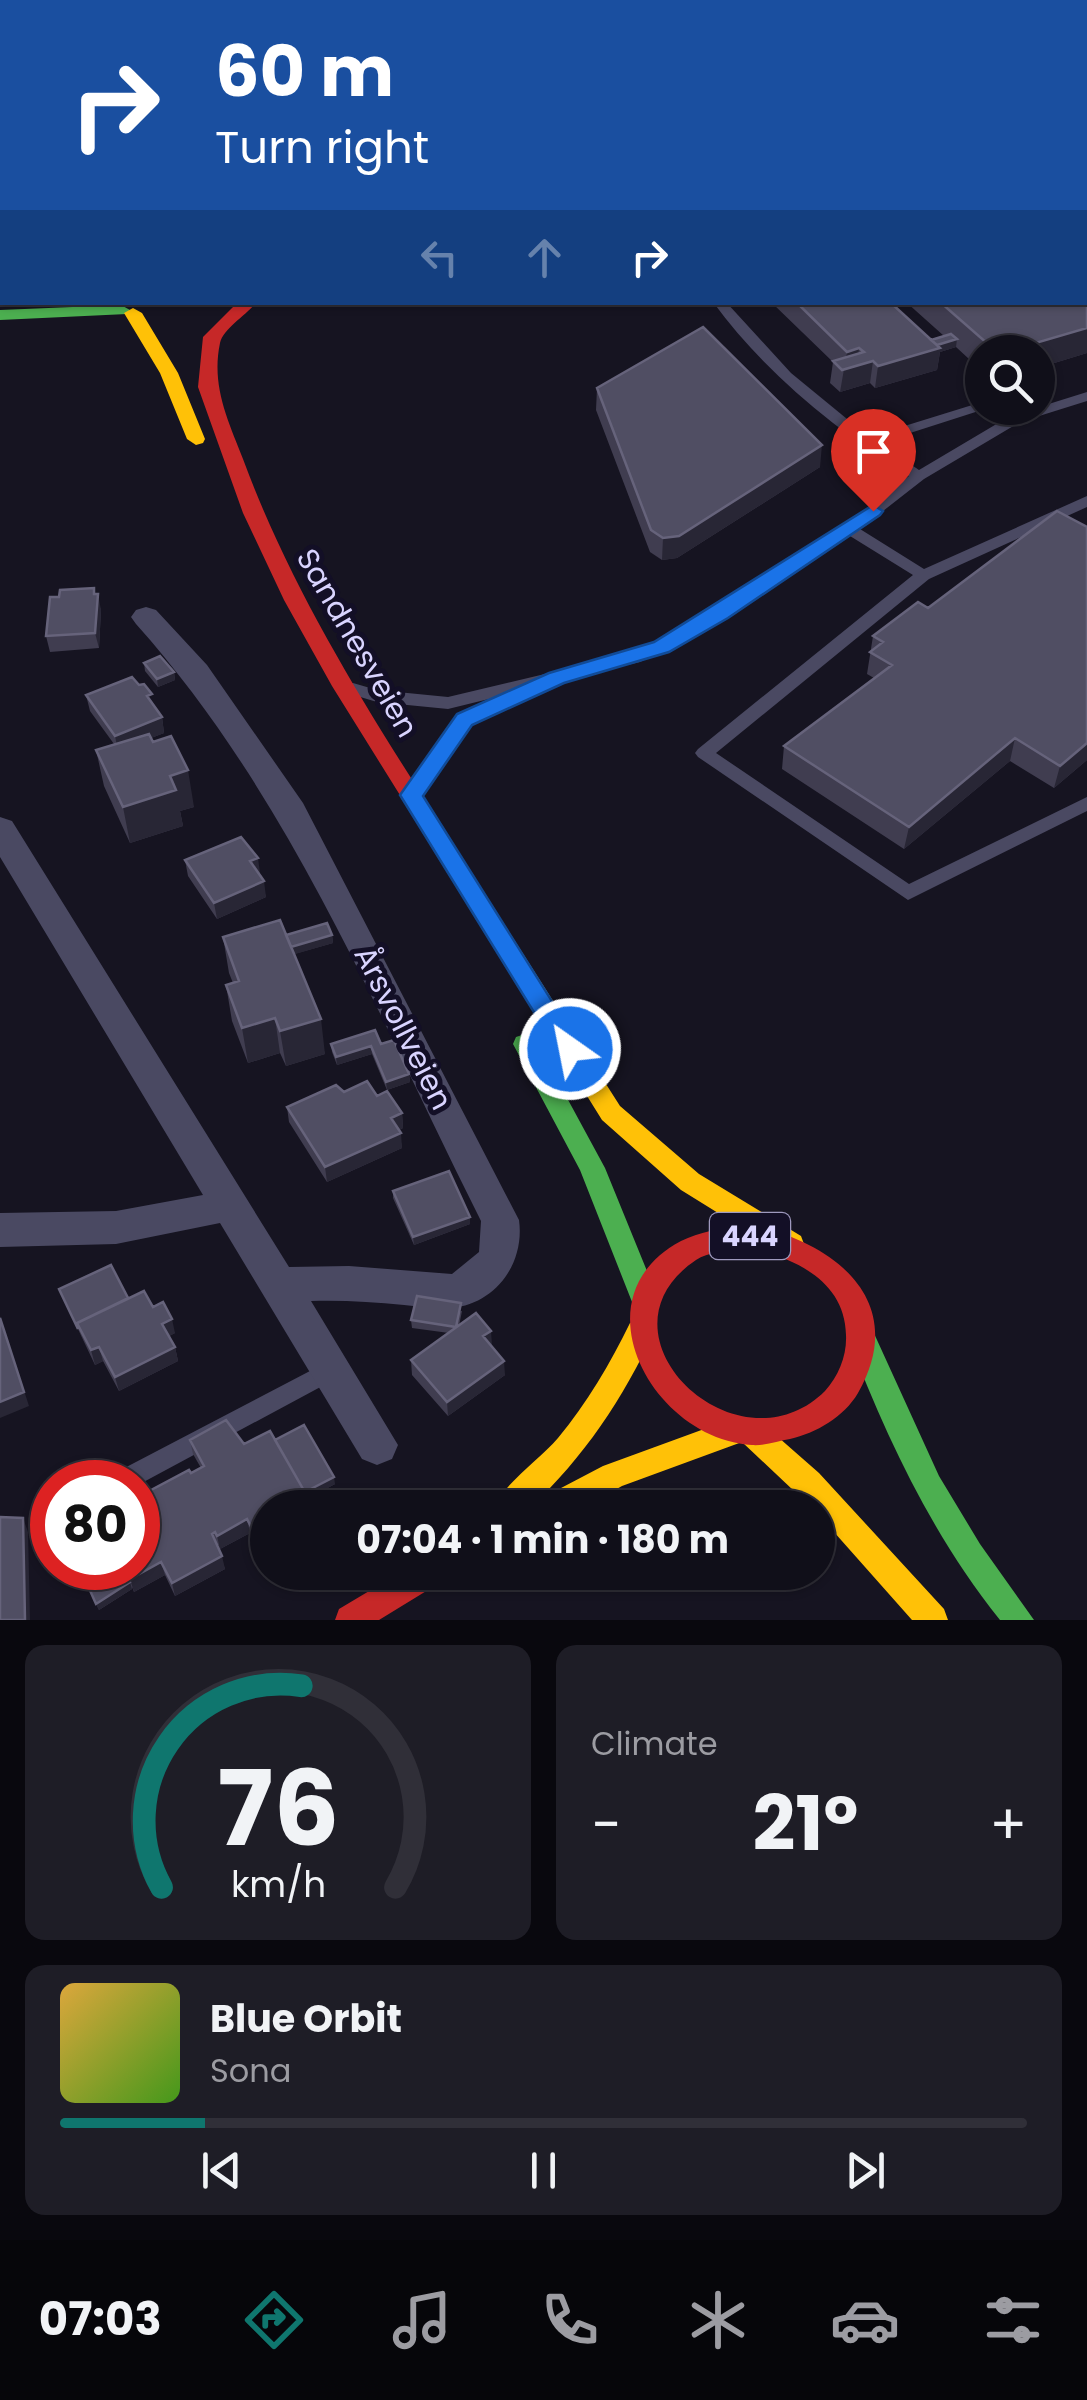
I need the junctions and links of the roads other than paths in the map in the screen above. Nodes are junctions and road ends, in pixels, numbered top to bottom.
1 (240, 305) edge
2 (246, 305) edge
3 (721, 305) edge
4 (119, 308) edge
5 (0, 315) edge
6 (202, 315) dead end
7 (166, 316) dead end
8 (1087, 396) edge
9 (965, 411) edge
10 (865, 443) junction
11 (206, 467) dead end
12 (920, 476) junction
13 (1087, 501) edge
14 (850, 529) junction
15 (923, 575) junction
16 (146, 617) dead end
17 (557, 678) junction
18 (343, 686) junction
19 (411, 795) junction
20 (1087, 803) edge
21 (0, 829) edge
22 (517, 1031) dead end
23 (229, 1204) junction
24 (0, 1230) edge
25 (791, 1244) junction
26 (279, 1284) junction
27 (644, 1298) junction
28 (640, 1332) junction
29 (862, 1338) junction
30 (331, 1370) junction
31 (744, 1431) junction
32 (377, 1445) dead end
33 (160, 1461) edge
34 (529, 1490) edge
35 (587, 1490) edge
36 (400, 1590) edge
37 (350, 1620) edge
38 (933, 1620) edge
39 (1018, 1620) edge

1 - 6 main road, 444
2 - 18 main road, Sandnesveien / 444
3 - 10 lane
4 - 5 main road
4 - 7 main road
4 - 11 main road
8 - 12 lane
9 - 10 lane
10 - 12 lane
12 - 14 lane
13 - 15 lane
14 - 15 lane
14 - 17 lane
15 - 20 lane
16 - 26 street, Årsvollveien
17 - 18 lane
17 - 19 lane
18 - 19 main road, Sandnesveien / 444
19 - 25 main road, Sandnesveien / 444
21 - 23 street
22 - 27 main road
23 - 24 street
23 - 26 street
25 - 27 main road, 444
25 - 29 main road, 444
26 - 30 street
27 - 28 main road
28 - 31 main road
28 - 34 main road
29 - 31 main road
29 - 39 main road, 444
30 - 32 street
30 - 33 lane
31 - 35 main road
31 - 38 main road
36 - 37 main road

